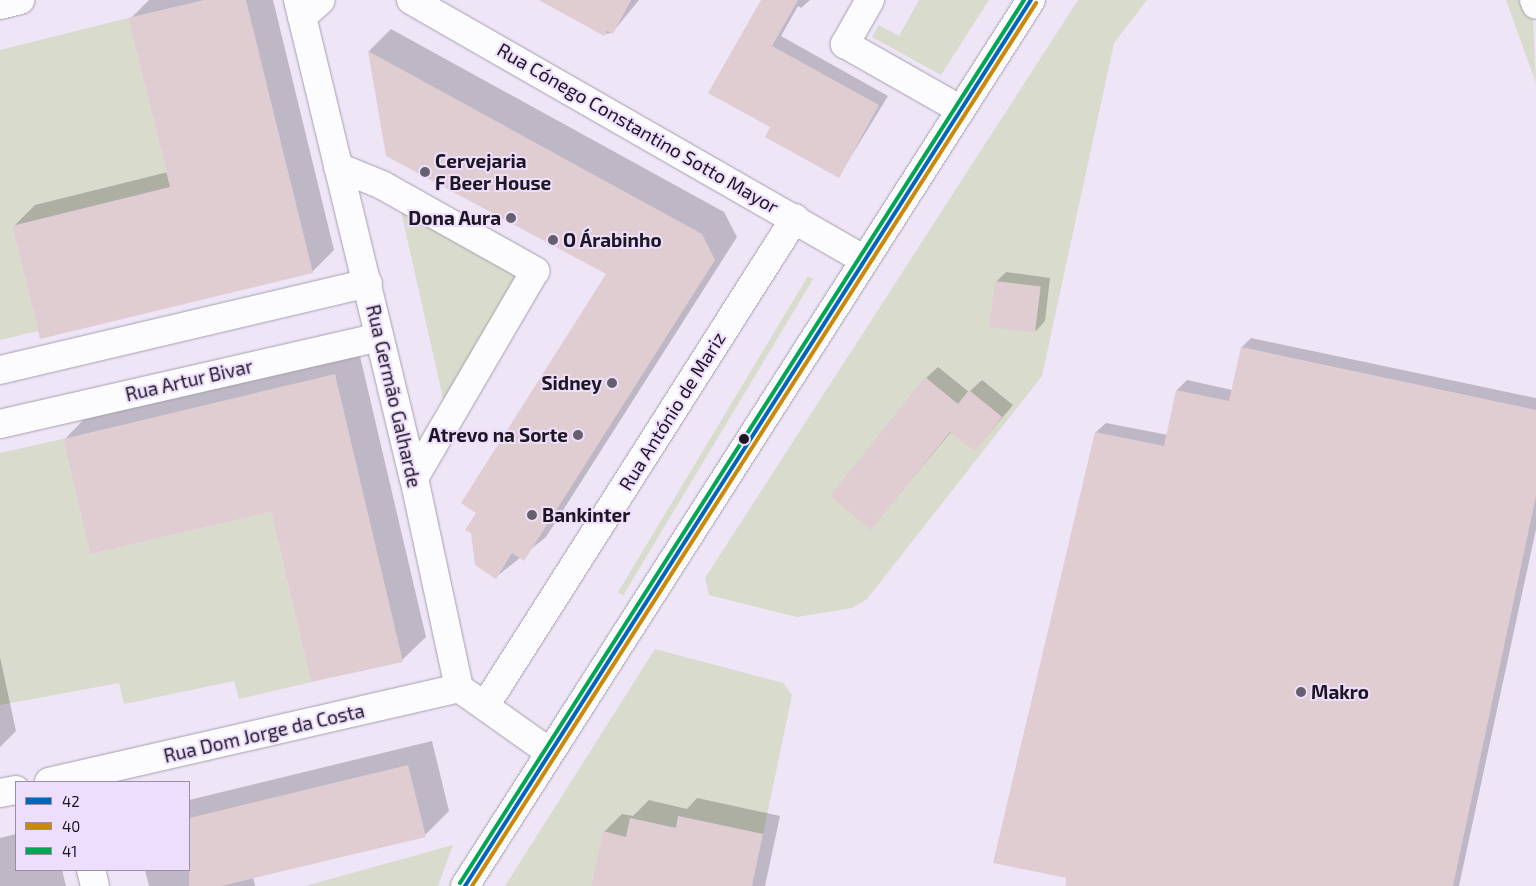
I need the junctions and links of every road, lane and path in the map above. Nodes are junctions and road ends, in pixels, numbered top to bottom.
1 (19, 0) edge
2 (411, 0) edge
3 (870, 0) edge
4 (1031, 0) edge
5 (1534, 0) edge
6 (0, 5) edge
7 (307, 6) edge
8 (1536, 6) edge
9 (961, 110) junction
10 (338, 167) junction
11 (795, 218) junction
12 (863, 259) junction
13 (368, 283) junction
14 (379, 337) junction
15 (0, 370) edge
16 (0, 424) edge
17 (414, 478) junction
18 (459, 688) junction
19 (485, 706) junction
20 (548, 751) junction
21 (62, 781) edge
22 (15, 790) edge
23 (0, 794) edge
24 (91, 871) edge
25 (95, 886) edge
26 (465, 886) edge

1 - 6 street
2 - 11 street, Rua Cónego Constantino Sotto Mayor
3 - 9 street
4 - 9 street
5 - 8 street
7 - 10 street, Rua Germão Galharde
9 - 12 street
10 - 13 street, Rua Germão Galharde
10 - 17 street
11 - 12 street, Rua Cónego Constantino Sotto Mayor
11 - 19 street, Rua António de Mariz
12 - 20 street
13 - 14 street, Rua Germão Galharde
13 - 15 street
14 - 16 street, Rua Artur Bivar
14 - 17 street, Rua Germão Galharde
17 - 18 street, Rua Germão Galharde
18 - 19 street
18 - 21 street, Rua Dom Jorge da Costa
19 - 20 street
20 - 26 street
22 - 23 street
24 - 25 street

